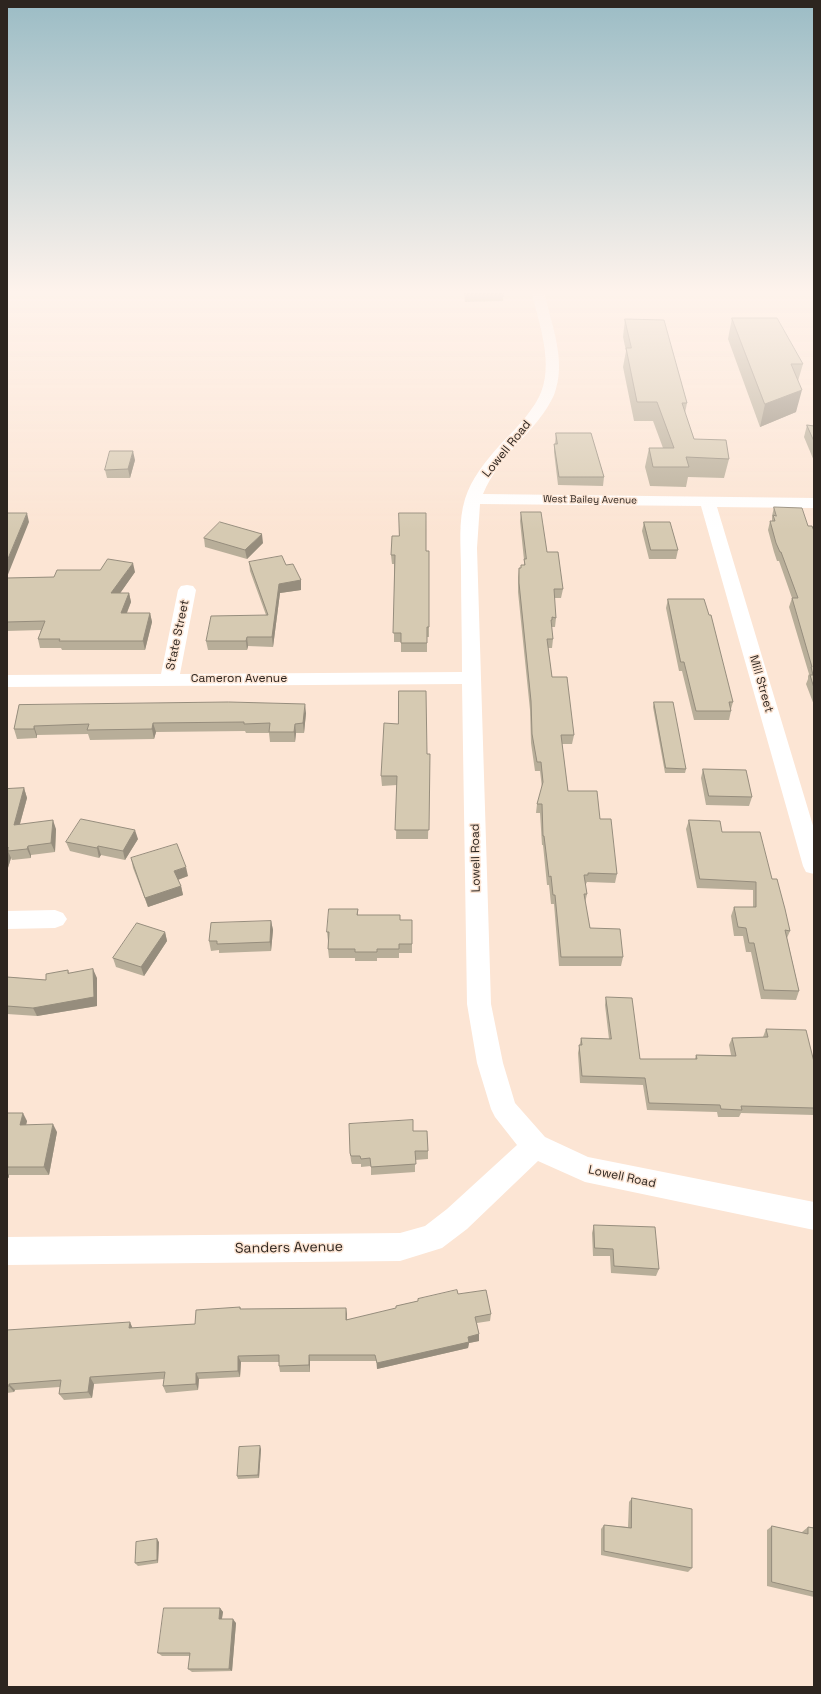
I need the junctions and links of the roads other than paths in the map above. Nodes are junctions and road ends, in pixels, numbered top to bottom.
1 (552, 372) edge
2 (473, 499) junction
3 (708, 502) junction
4 (814, 504) edge
5 (187, 590) dead end
6 (472, 678) junction
7 (169, 680) junction
8 (7, 681) edge
9 (814, 866) edge
10 (55, 919) dead end
11 (7, 920) edge
12 (535, 1146) junction
13 (814, 1216) edge
14 (7, 1251) edge

1 - 2 street, Lowell Road
2 - 3 street, West Bailey Avenue
2 - 6 street, Lowell Road
3 - 4 street, West Bailey Avenue
3 - 9 street, Mill Street
5 - 7 street, State Street
6 - 7 street, Cameron Avenue
6 - 12 street, Lowell Road
7 - 8 street, Cameron Avenue
10 - 11 street
12 - 13 street, Lowell Road
12 - 14 street, Sanders Avenue

